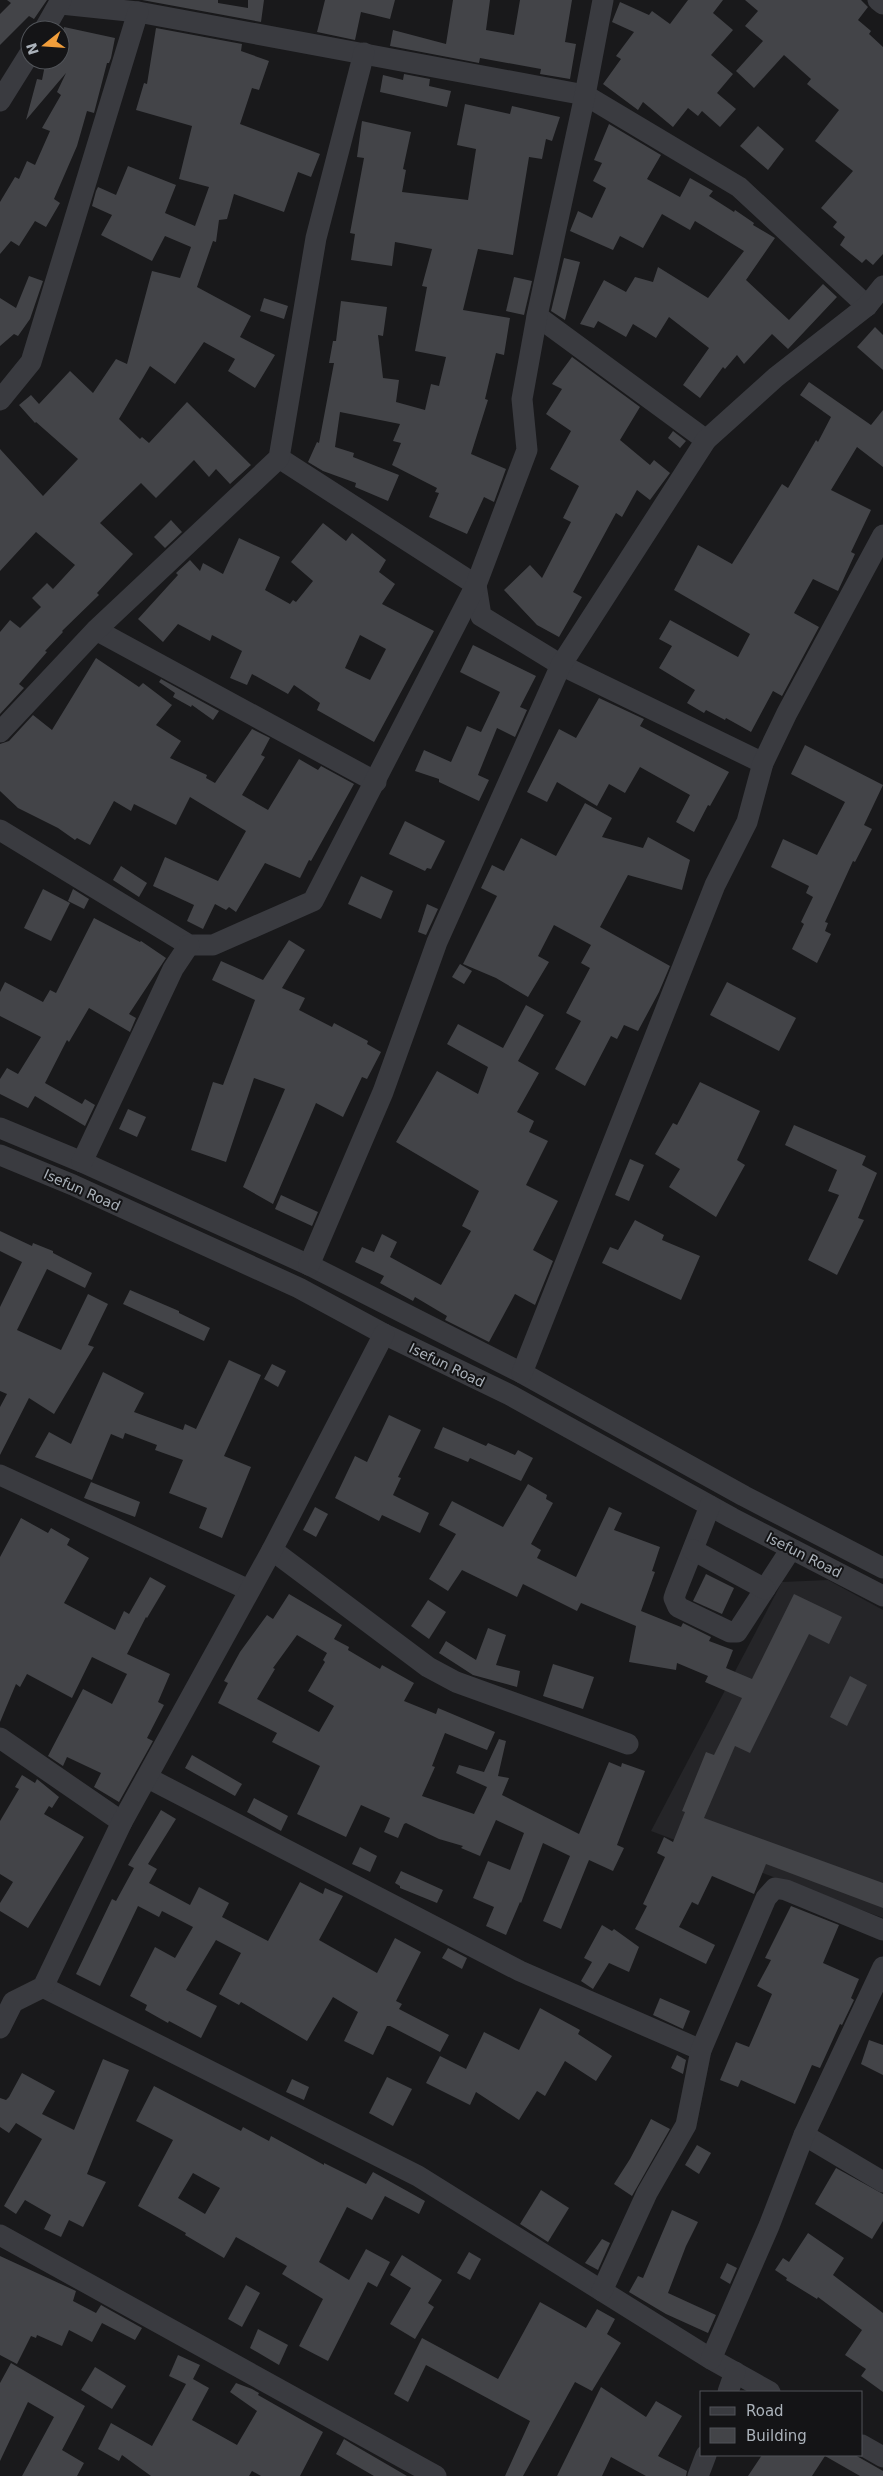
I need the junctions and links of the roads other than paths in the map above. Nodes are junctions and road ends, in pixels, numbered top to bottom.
1 (603, 0) edge
2 (878, 0) edge
3 (61, 2) edge
4 (883, 4) edge
5 (138, 12) junction
6 (50, 20) edge
7 (364, 53) junction
8 (20, 69) edge
9 (585, 95) junction
10 (0, 101) edge
11 (883, 286) edge
12 (867, 306) junction
13 (537, 316) junction
14 (0, 400) edge
15 (706, 440) junction
16 (279, 458) junction
17 (883, 535) edge
18 (476, 585) junction
19 (96, 630) junction
20 (561, 665) junction
21 (0, 732) edge
22 (763, 763) junction
23 (376, 782) junction
24 (0, 830) edge
25 (189, 945) junction
26 (0, 1128) edge
27 (0, 1155) edge
28 (82, 1162) junction
29 (309, 1265) junction
30 (384, 1334) junction
31 (522, 1373) junction
32 (0, 1474) edge
33 (710, 1506) junction
34 (791, 1549) junction
35 (272, 1550) junction
36 (693, 1550) junction
37 (883, 1568) edge
38 (765, 1589) junction
39 (249, 1590) junction
40 (883, 1596) edge
41 (0, 1738) edge
42 (628, 1744) dead end
43 (148, 1778) junction
44 (122, 1822) junction
45 (883, 1930) edge
46 (883, 1967) edge
47 (43, 1987) junction
48 (7, 1998) edge
49 (0, 2028) edge
50 (701, 2050) junction
51 (804, 2135) junction
52 (883, 2182) edge
53 (0, 2235) edge
54 (602, 2291) junction
55 (711, 2359) junction
56 (735, 2372) junction
57 (728, 2391) edge
58 (768, 2391) edge
59 (863, 2446) edge
60 (706, 2456) edge
61 (883, 2457) edge
62 (436, 2476) edge
63 (698, 2476) edge

1 - 9 street
2 - 4 street
3 - 5 street
3 - 6 street
5 - 7 street
5 - 14 street
7 - 9 street
7 - 16 street
8 - 10 street
9 - 12 street
9 - 13 street
11 - 12 street
12 - 15 street
13 - 15 street
13 - 18 street
15 - 20 street
16 - 18 street
16 - 19 street
17 - 22 street
18 - 20 street
18 - 23 street
19 - 21 street
19 - 23 street
20 - 22 street
20 - 29 street
22 - 31 street
23 - 25 street
24 - 25 street
25 - 28 street
26 - 28 street, Isefun Road
27 - 30 street, Isefun Road
28 - 29 street, Isefun Road
29 - 31 street, Isefun Road
30 - 33 street, Isefun Road
30 - 35 street
31 - 37 street, Isefun Road
32 - 39 street
33 - 34 street, Isefun Road
33 - 36 street
34 - 38 street
34 - 40 street, Isefun Road
35 - 39 street
35 - 42 street
36 - 38 street
36 - 38 street
39 - 43 street
41 - 44 street
43 - 44 street
43 - 50 street
44 - 47 street
45 - 50 street
46 - 51 street
47 - 48 street
47 - 54 street
48 - 49 street
50 - 54 street
51 - 52 street
51 - 55 street
53 - 62 street
54 - 55 street
55 - 56 street
56 - 57 street
56 - 58 street
59 - 61 street
60 - 63 street

